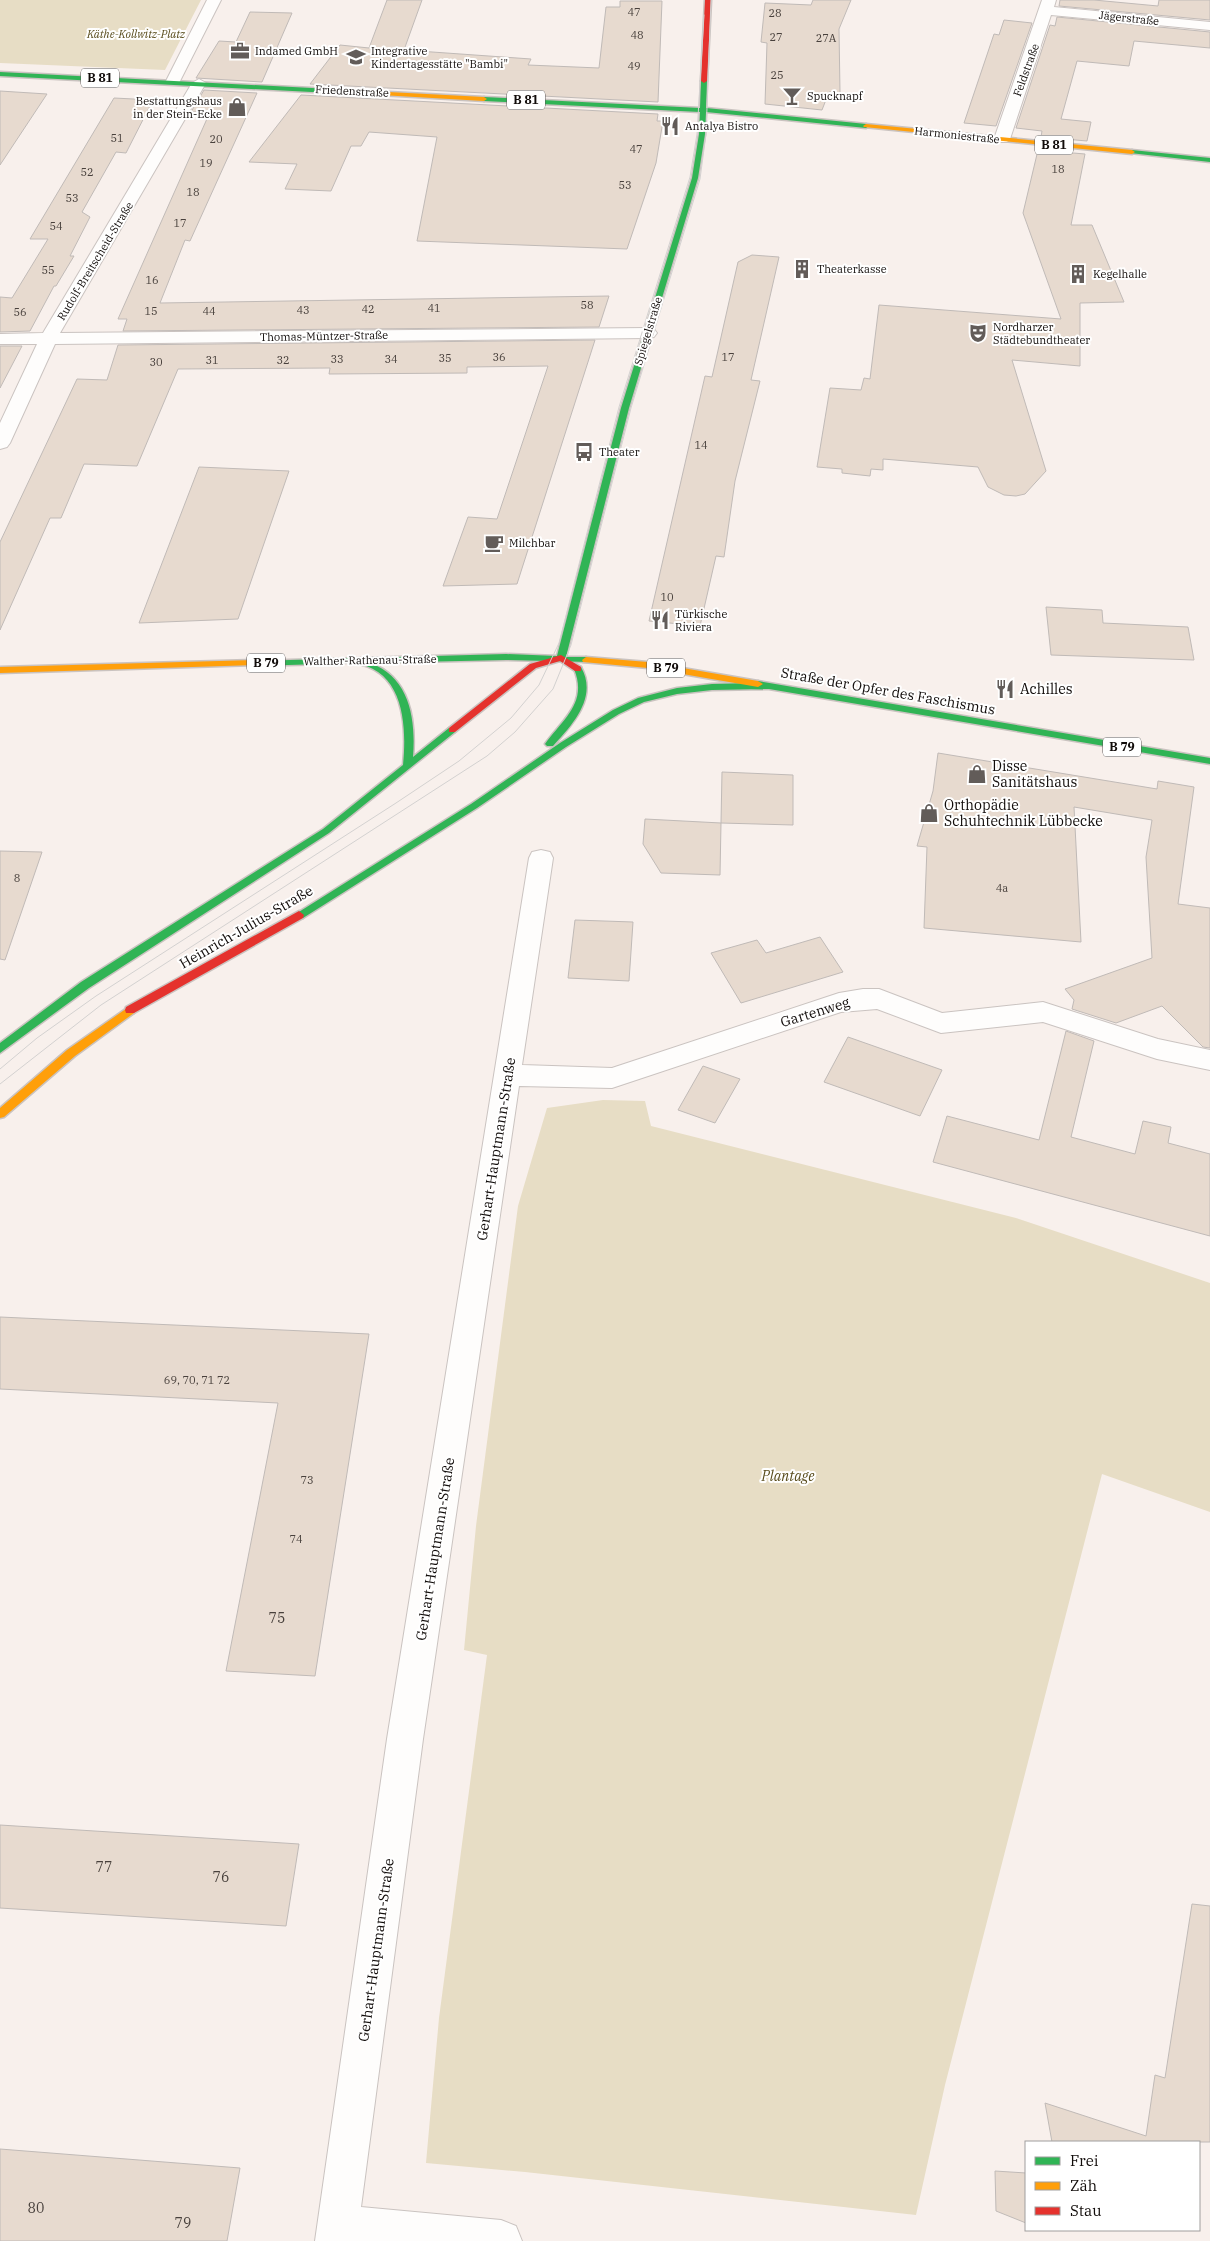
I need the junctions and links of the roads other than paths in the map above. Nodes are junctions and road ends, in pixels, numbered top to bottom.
1 (214, 0) edge
2 (708, 0) edge
3 (1048, 5) edge
4 (1210, 26) edge
5 (0, 74) edge
6 (173, 82) junction
7 (199, 83) junction
8 (703, 110) junction
9 (1002, 140) junction
10 (1210, 160) edge
11 (648, 333) junction
12 (48, 338) junction
13 (0, 339) edge
14 (0, 443) edge
15 (560, 658) junction
16 (354, 661) junction
17 (0, 670) edge
18 (771, 686) junction
19 (1210, 761) edge
20 (408, 767) junction
21 (516, 777) junction
22 (541, 858) dead end
23 (0, 1049) edge
24 (1210, 1060) edge
25 (507, 1075) junction
26 (0, 1114) edge
27 (337, 2233) edge
28 (501, 2241) edge

1 - 6 street
2 - 8 street, Spiegelstraße
3 - 4 street, Jägerstraße
3 - 9 street, Feldstraße
5 - 6 street, Friedenstraße / B 81
6 - 7 street, Friedenstraße / B 81
7 - 8 street, Friedenstraße / B 81
7 - 12 street, Rudolf-Breitscheid-Straße
8 - 9 street, Harmoniestraße / B 81
8 - 11 street, Spiegelstraße
9 - 10 street, Harmoniestraße / B 81
11 - 12 street, Thomas-Müntzer-Straße
11 - 15 street, Spiegelstraße
12 - 13 street, Thomas-Müntzer-Straße
12 - 14 street, Rudolf-Breitscheid-Straße
15 - 16 street, Walther-Rathenau-Straße / B 79
15 - 18 street, Straße der Opfer des Faschismus / B 79
15 - 20 street
15 - 21 street, Heinrich-Julius-Straße
16 - 17 street, Walther-Rathenau-Straße / B 79
16 - 20 street
18 - 19 street, Straße der Opfer des Faschismus / B 79
18 - 21 street, Heinrich-Julius-Straße
20 - 23 street
21 - 26 street, Heinrich-Julius-Straße
22 - 25 street, Gerhart-Hauptmann-Straße
24 - 25 street, Gartenweg
25 - 27 street, Gerhart-Hauptmann-Straße
27 - 28 street

